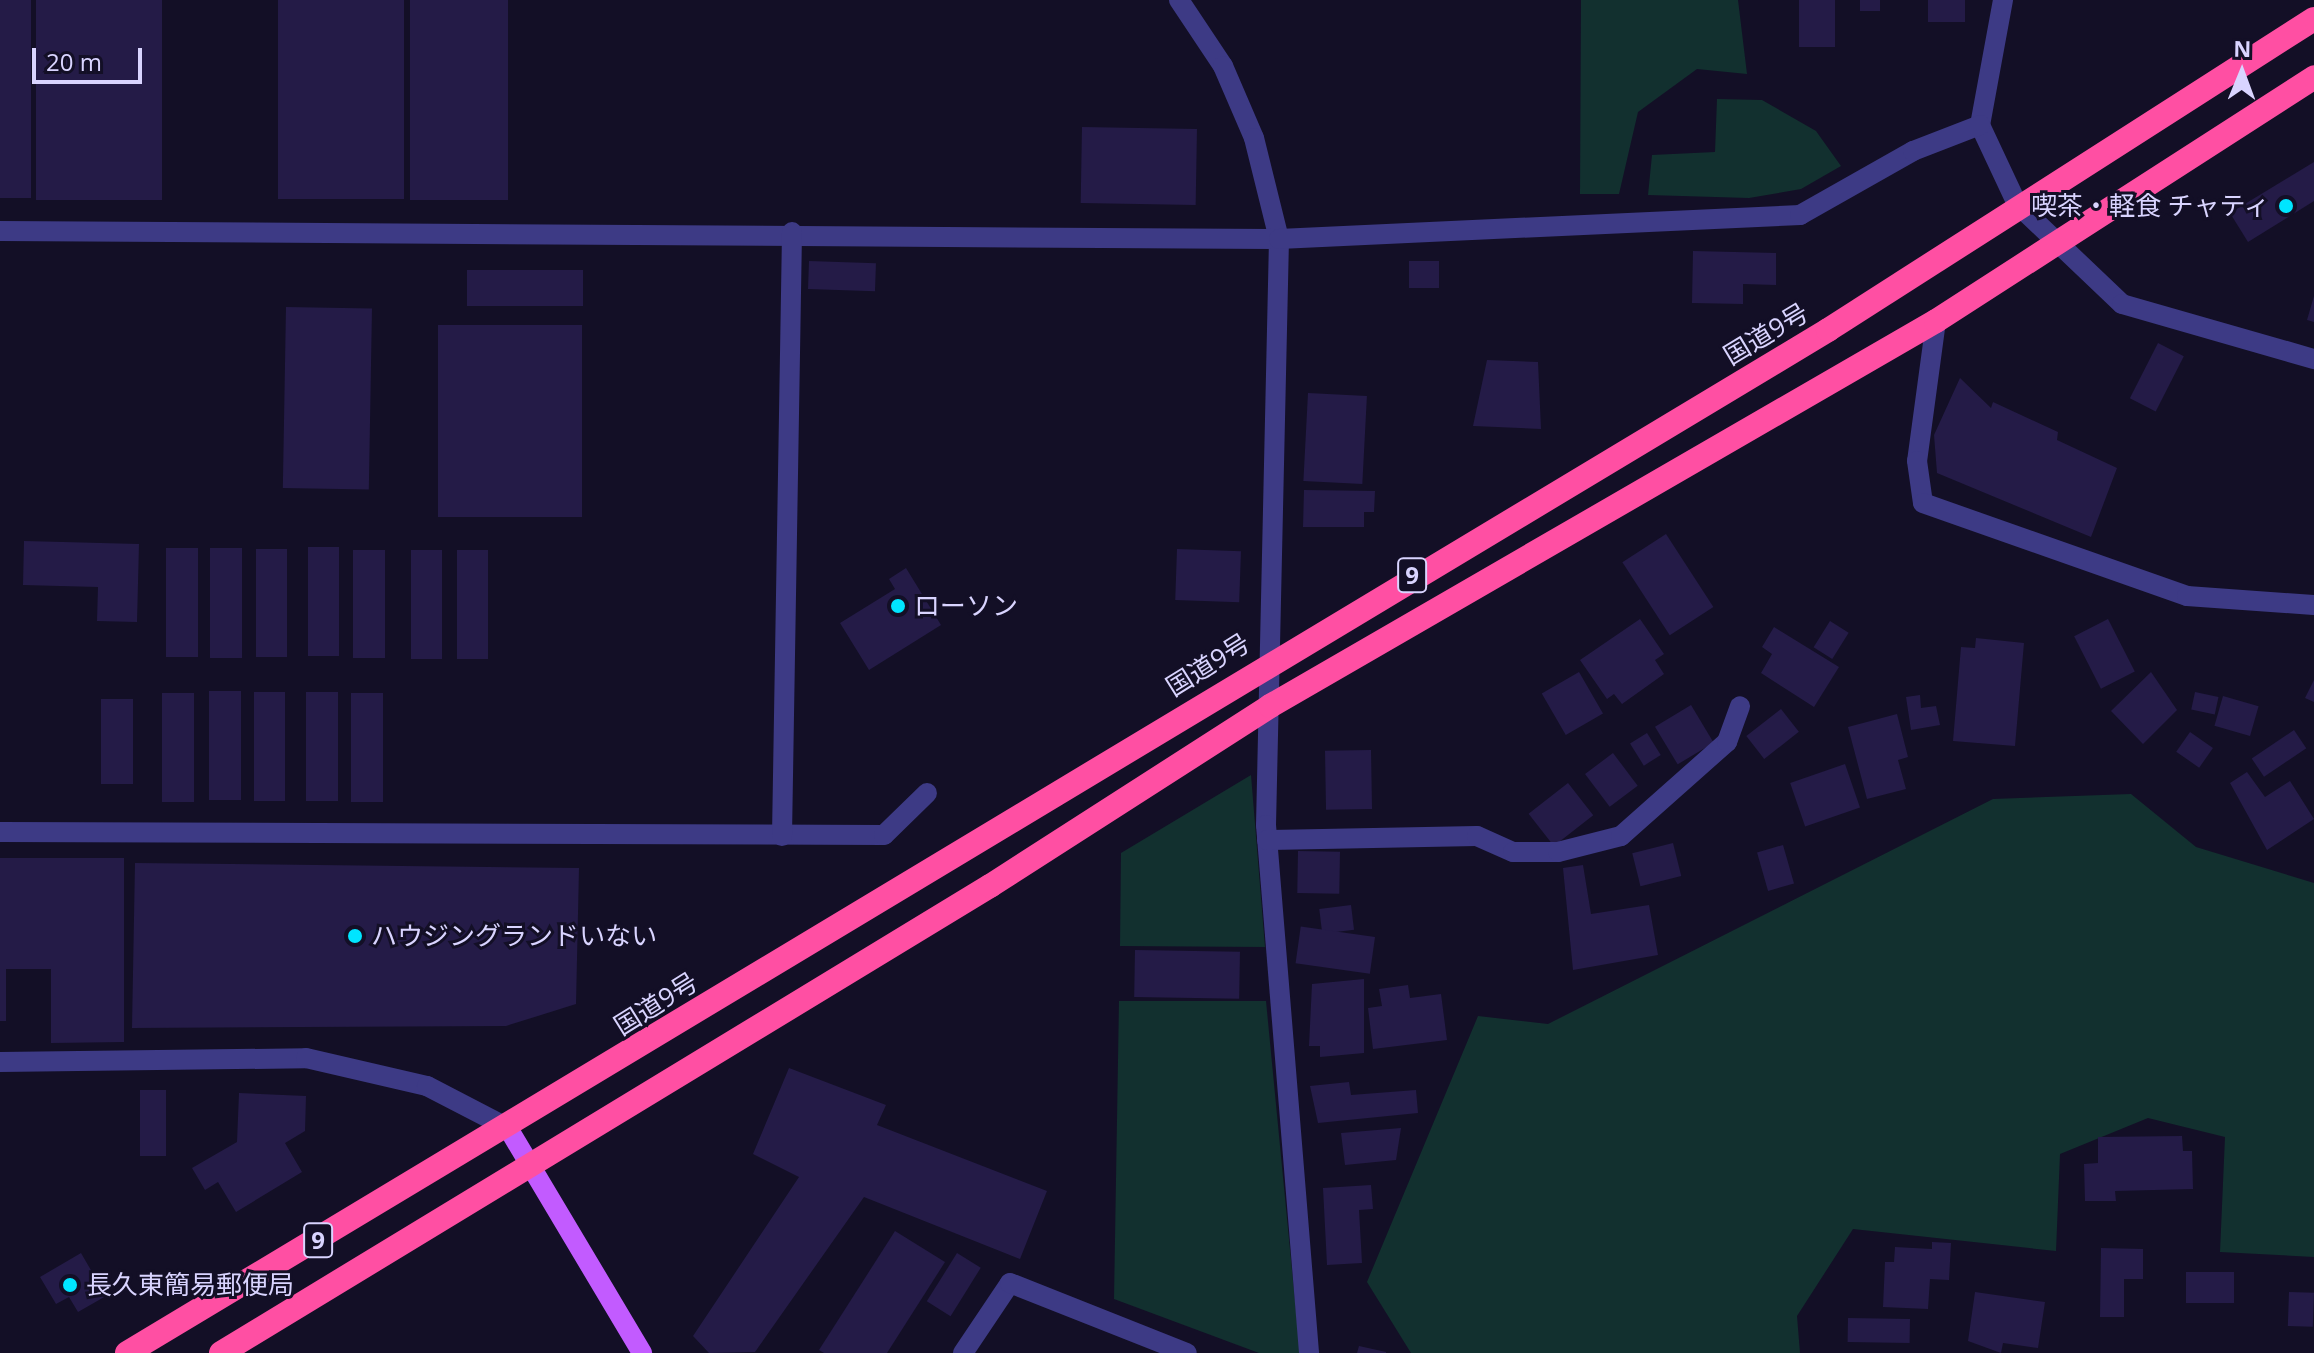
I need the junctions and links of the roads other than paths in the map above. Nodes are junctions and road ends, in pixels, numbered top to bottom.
1 (1179, 0) edge
2 (2003, 0) edge
3 (2314, 19) edge
4 (2314, 77) edge
5 (1980, 125) junction
6 (2017, 204) junction
7 (0, 231) edge
8 (792, 232) junction
9 (1279, 239) junction
10 (2054, 239) junction
11 (1936, 321) junction
12 (2314, 359) edge
13 (2314, 605) edge
14 (1272, 659) junction
15 (1270, 706) junction
16 (1740, 706) dead end
17 (927, 793) dead end
18 (0, 832) edge
19 (782, 836) junction
20 (1267, 840) junction
21 (0, 1062) edge
22 (508, 1128) junction
23 (531, 1163) junction
24 (127, 1353) edge
25 (221, 1353) edge
26 (642, 1353) edge
27 (963, 1353) edge
28 (1187, 1353) edge
29 (1309, 1353) edge

1 - 9 street
2 - 5 street
3 - 6 highway, 国道9号 / 9
4 - 10 highway, 9
5 - 6 street
5 - 9 street
6 - 10 street
6 - 14 highway, 国道9号 / 9
7 - 8 street
8 - 9 street
8 - 19 street
9 - 14 street
10 - 11 highway, 9
10 - 12 street
11 - 13 street
11 - 15 highway, 9
14 - 15 street
14 - 22 highway, 国道9号 / 9
15 - 20 street
15 - 23 highway, 9
16 - 20 street
17 - 19 street
18 - 19 street
20 - 29 street
21 - 22 street
22 - 23 main road
22 - 24 highway, 国道9号 / 9
23 - 25 highway, 9
23 - 26 main road
27 - 28 street

